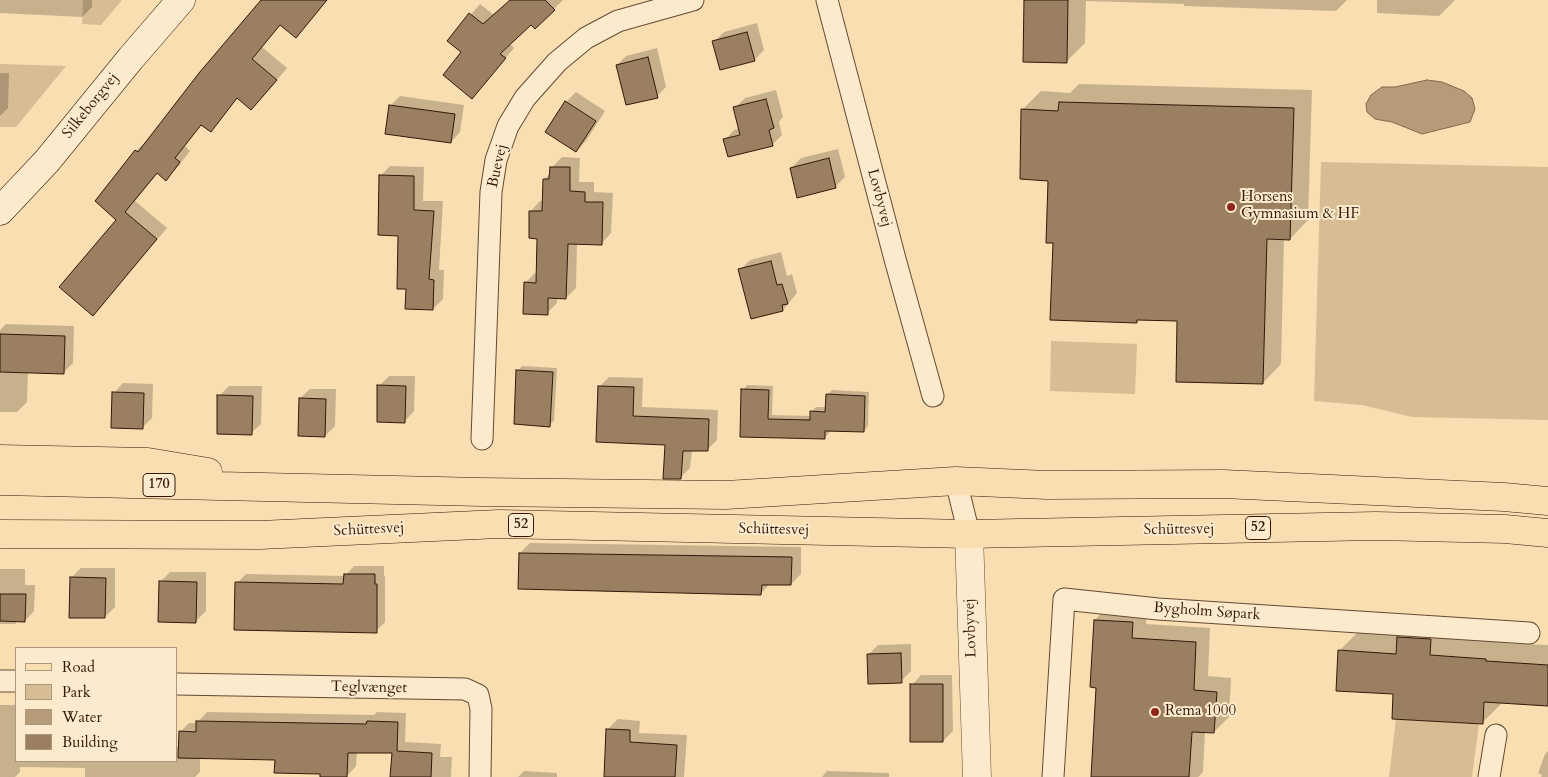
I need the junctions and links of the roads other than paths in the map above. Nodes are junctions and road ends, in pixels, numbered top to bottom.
1 (181, 0) edge
2 (693, 0) edge
3 (828, 0) edge
4 (0, 211) edge
5 (933, 396) dead end
6 (482, 439) dead end
7 (0, 459) edge
8 (0, 481) edge
9 (956, 481) junction
10 (318, 489) junction
11 (1548, 501) edge
12 (1548, 533) edge
13 (0, 534) edge
14 (969, 534) junction
15 (1529, 633) dead end
16 (0, 681) edge
17 (15, 681) edge
18 (178, 684) edge
19 (1496, 735) dead end
20 (480, 777) edge
21 (977, 777) edge
22 (1053, 777) edge
23 (1489, 777) edge

1 - 4 main road, Silkeborgvej
2 - 6 street, Buevej
3 - 5 street, Lovbyvej
7 - 10 main road
8 - 10 main road, 170
9 - 10 main road, 52
9 - 11 main road, 52
9 - 14 street, Lovbyvej
12 - 14 main road, Schüttesvej / 52
13 - 14 main road, Schüttesvej / 52
14 - 21 main road, Lovbyvej
15 - 22 street, Bygholm Søpark
16 - 17 street
18 - 20 street, Teglvænget
19 - 23 street

